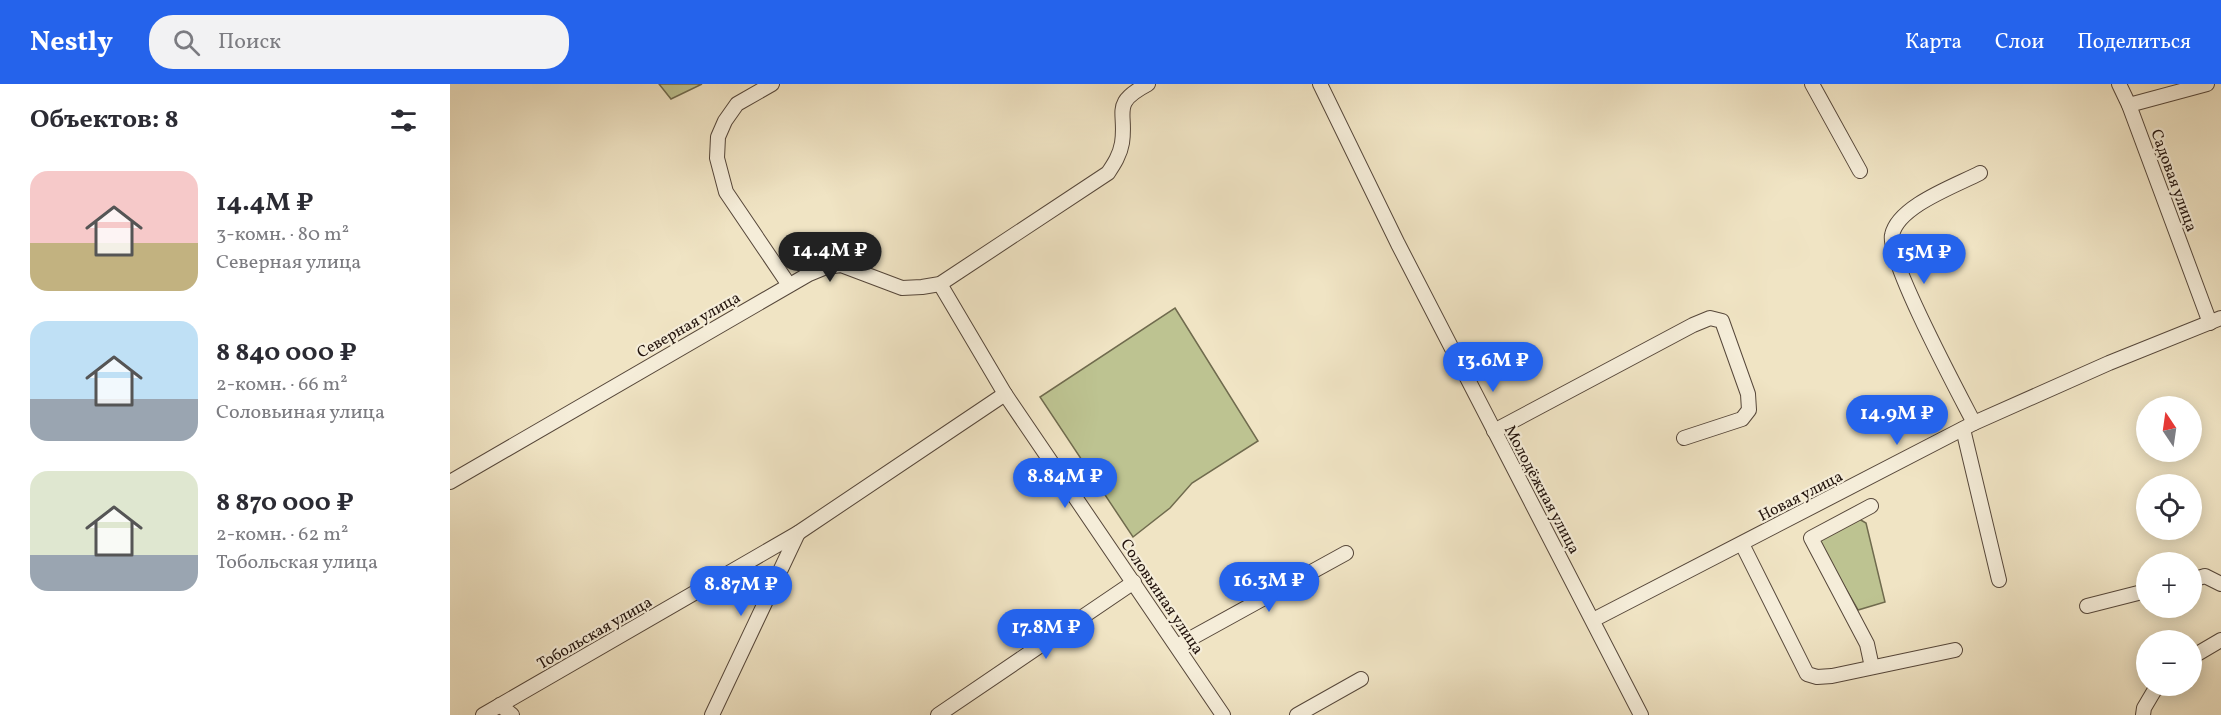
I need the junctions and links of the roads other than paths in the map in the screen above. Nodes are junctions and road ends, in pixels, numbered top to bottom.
1 (772, 84) edge
2 (1148, 84) edge
3 (1320, 84) edge
4 (1812, 84) edge
5 (2119, 84) edge
6 (2207, 84) edge
7 (2129, 105) junction
8 (1860, 171) dead end
9 (1980, 173) dead end
10 (940, 284) junction
11 (789, 285) junction
12 (2215, 320) edge
13 (1005, 394) junction
14 (1969, 426) junction
15 (1494, 430) junction
16 (1684, 438) dead end
17 (450, 482) edge
18 (1871, 506) dead end
19 (798, 533) junction
20 (1742, 544) junction
21 (1347, 553) dead end
22 (722, 577) junction
23 (2202, 577) edge
24 (1999, 580) dead end
25 (1134, 582) junction
26 (2221, 584) edge
27 (2136, 594) edge
28 (767, 598) junction
29 (2087, 606) dead end
30 (1593, 620) junction
31 (2221, 640) edge
32 (1177, 646) junction
33 (1954, 650) dead end
34 (2202, 651) edge
35 (1872, 667) junction
36 (1361, 679) dead end
37 (2151, 696) edge
38 (500, 705) junction
39 (483, 715) edge
40 (512, 715) edge
41 (712, 715) edge
42 (938, 715) edge
43 (1222, 715) edge
44 (1298, 715) edge
45 (1641, 715) edge
46 (2143, 715) edge

1 - 11 street
2 - 10 street, Северная улица
3 - 15 street, Молодёжная улица
4 - 8 street
5 - 7 street, Садовая улица
6 - 7 street
7 - 12 street, Садовая улица
9 - 14 street
10 - 11 street, Северная улица
10 - 13 street, Соловьиная улица
11 - 17 street, Северная улица
12 - 14 street, Новая улица
13 - 19 street, Тобольская улица
13 - 25 street, Соловьиная улица
14 - 20 street, Новая улица
14 - 24 street
15 - 16 street
15 - 30 street, Молодёжная улица
18 - 35 street
19 - 22 street, Тобольская улица
19 - 28 street
20 - 30 street, Новая улица
20 - 35 street
21 - 32 street
22 - 28 street
22 - 38 street, Тобольская улица
23 - 26 street
25 - 32 street, Соловьиная улица
25 - 42 street
27 - 29 street
28 - 41 street
30 - 45 street, Молодёжная улица
31 - 34 street
32 - 43 street, Соловьиная улица
33 - 35 street
36 - 44 street
37 - 46 street
38 - 39 street, Тобольская улица
38 - 40 street

